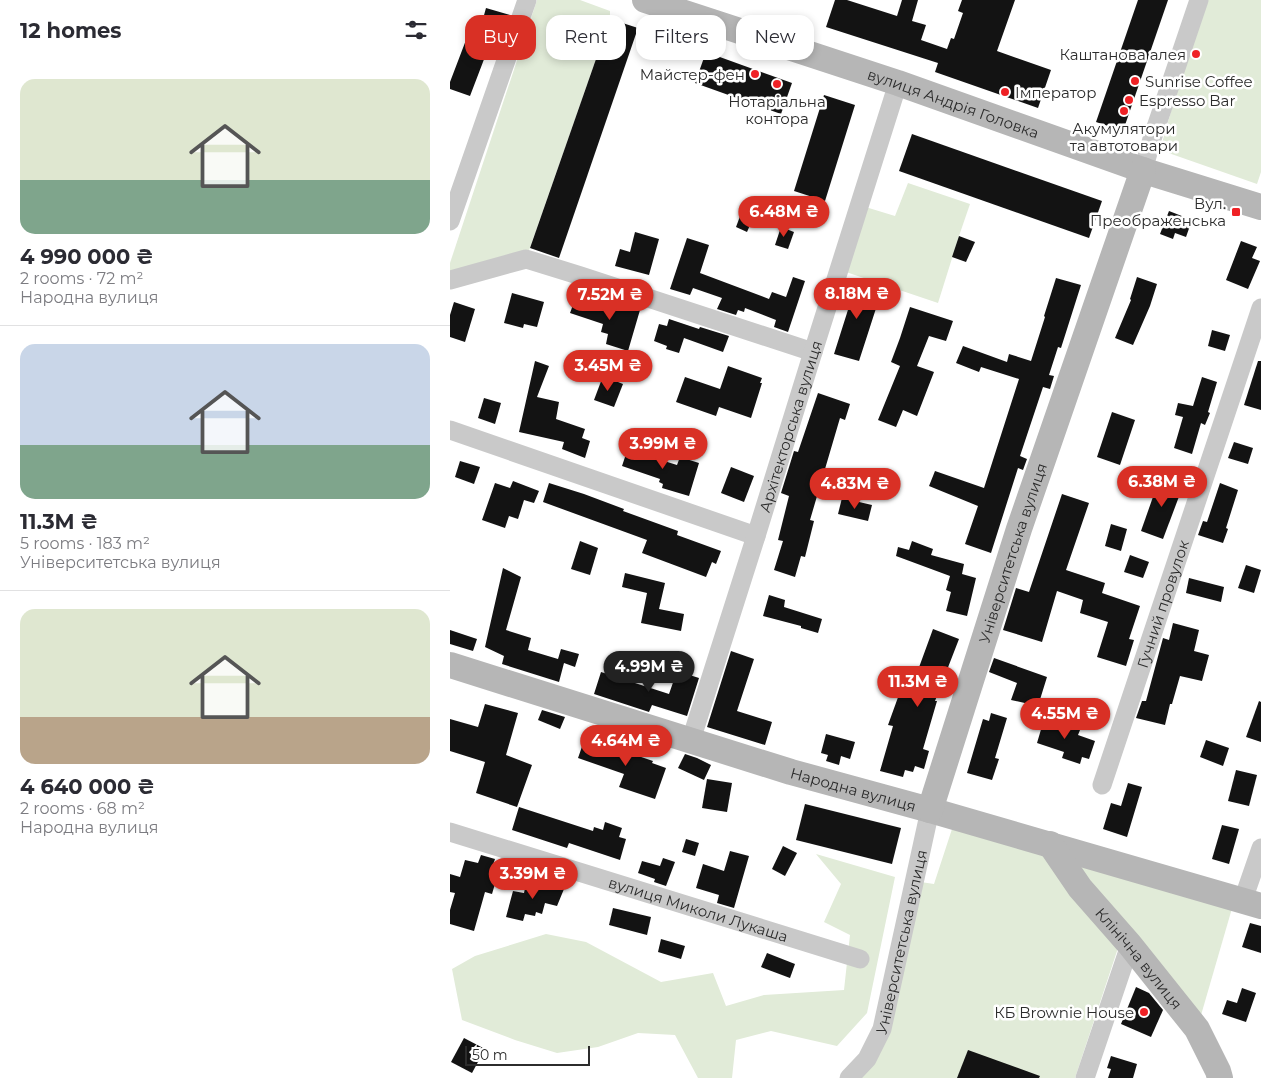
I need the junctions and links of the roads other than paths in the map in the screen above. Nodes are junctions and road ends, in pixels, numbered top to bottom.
1 (527, 0) edge
2 (644, 0) edge
3 (1199, 0) edge
4 (898, 83) junction
5 (1143, 170) junction
6 (1261, 207) edge
7 (450, 221) edge
8 (450, 280) edge
9 (1261, 308) edge
10 (812, 352) junction
11 (450, 430) edge
12 (756, 536) junction
13 (450, 665) edge
14 (691, 740) junction
15 (1102, 785) dead end
16 (930, 810) junction
17 (450, 832) edge
18 (1050, 844) junction
19 (1261, 848) edge
20 (1252, 903) edge
21 (1130, 945) junction
22 (860, 959) dead end
23 (849, 1078) edge
24 (1085, 1078) edge
25 (1220, 1078) edge

1 - 7 street
2 - 4 street, вулиця Андрія Головка
3 - 5 street
4 - 5 street, вулиця Андрія Головка
4 - 10 street, Архітекторська вулиця
5 - 6 street, вулиця Андрія Головка
5 - 16 street, Університетська вулиця
8 - 10 street
9 - 15 street, Гучний провулок
10 - 12 street, Архітекторська вулиця
11 - 12 street
12 - 14 street, Архітекторська вулиця
13 - 14 street, Народна вулиця
14 - 16 street, Народна вулиця
16 - 18 street, Народна вулиця
16 - 23 street, Університетська вулиця
17 - 22 street, вулиця Миколи Лукаша
18 - 20 street, Народна вулиця
18 - 21 street, Клінічна вулиця
19 - 20 street
21 - 24 street
21 - 25 street, Клінічна вулиця

